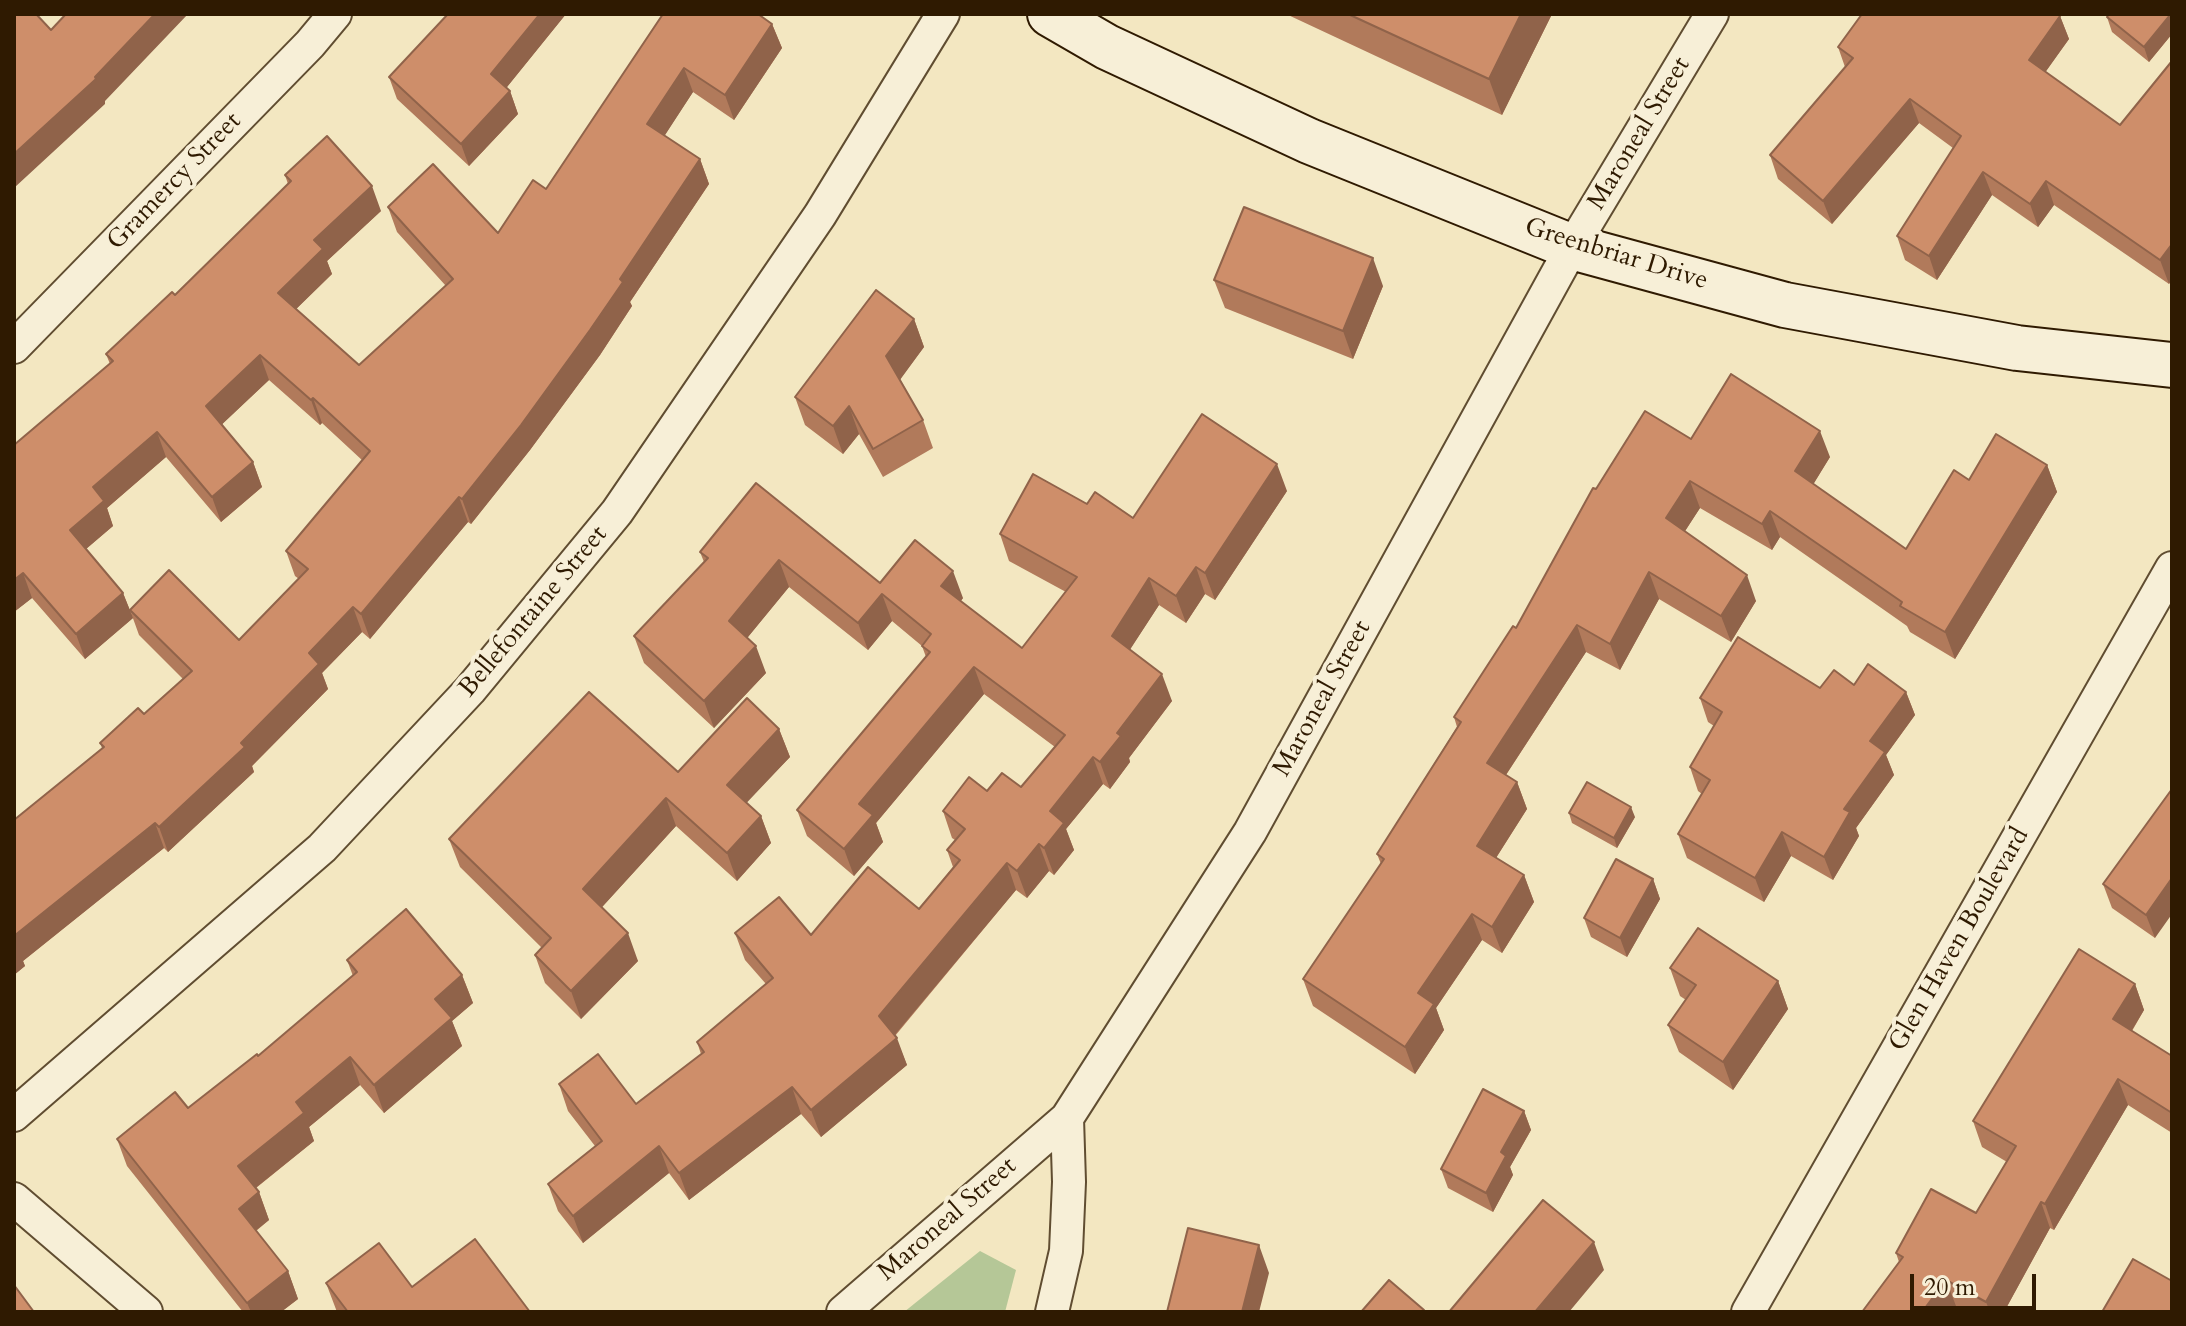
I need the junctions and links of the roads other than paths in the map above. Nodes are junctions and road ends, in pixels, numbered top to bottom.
1 (335, 14) edge
2 (943, 14) edge
3 (1050, 14) edge
4 (1712, 14) edge
5 (1572, 247) junction
6 (14, 347) edge
7 (2172, 365) edge
8 (2172, 568) edge
9 (14, 1115) edge
10 (1067, 1118) junction
11 (14, 1199) edge
12 (146, 1312) edge
13 (843, 1312) edge
14 (1052, 1312) edge
15 (1748, 1312) edge

1 - 6 street, Gramercy Street
2 - 9 street, Bellefontaine Street
3 - 5 main road, Greenbriar Drive
4 - 5 street, Maroneal Street
5 - 7 main road, Greenbriar Drive
5 - 10 street, Maroneal Street
8 - 15 street, Glen Haven Boulevard
10 - 13 street, Maroneal Street
10 - 14 street
11 - 12 street

